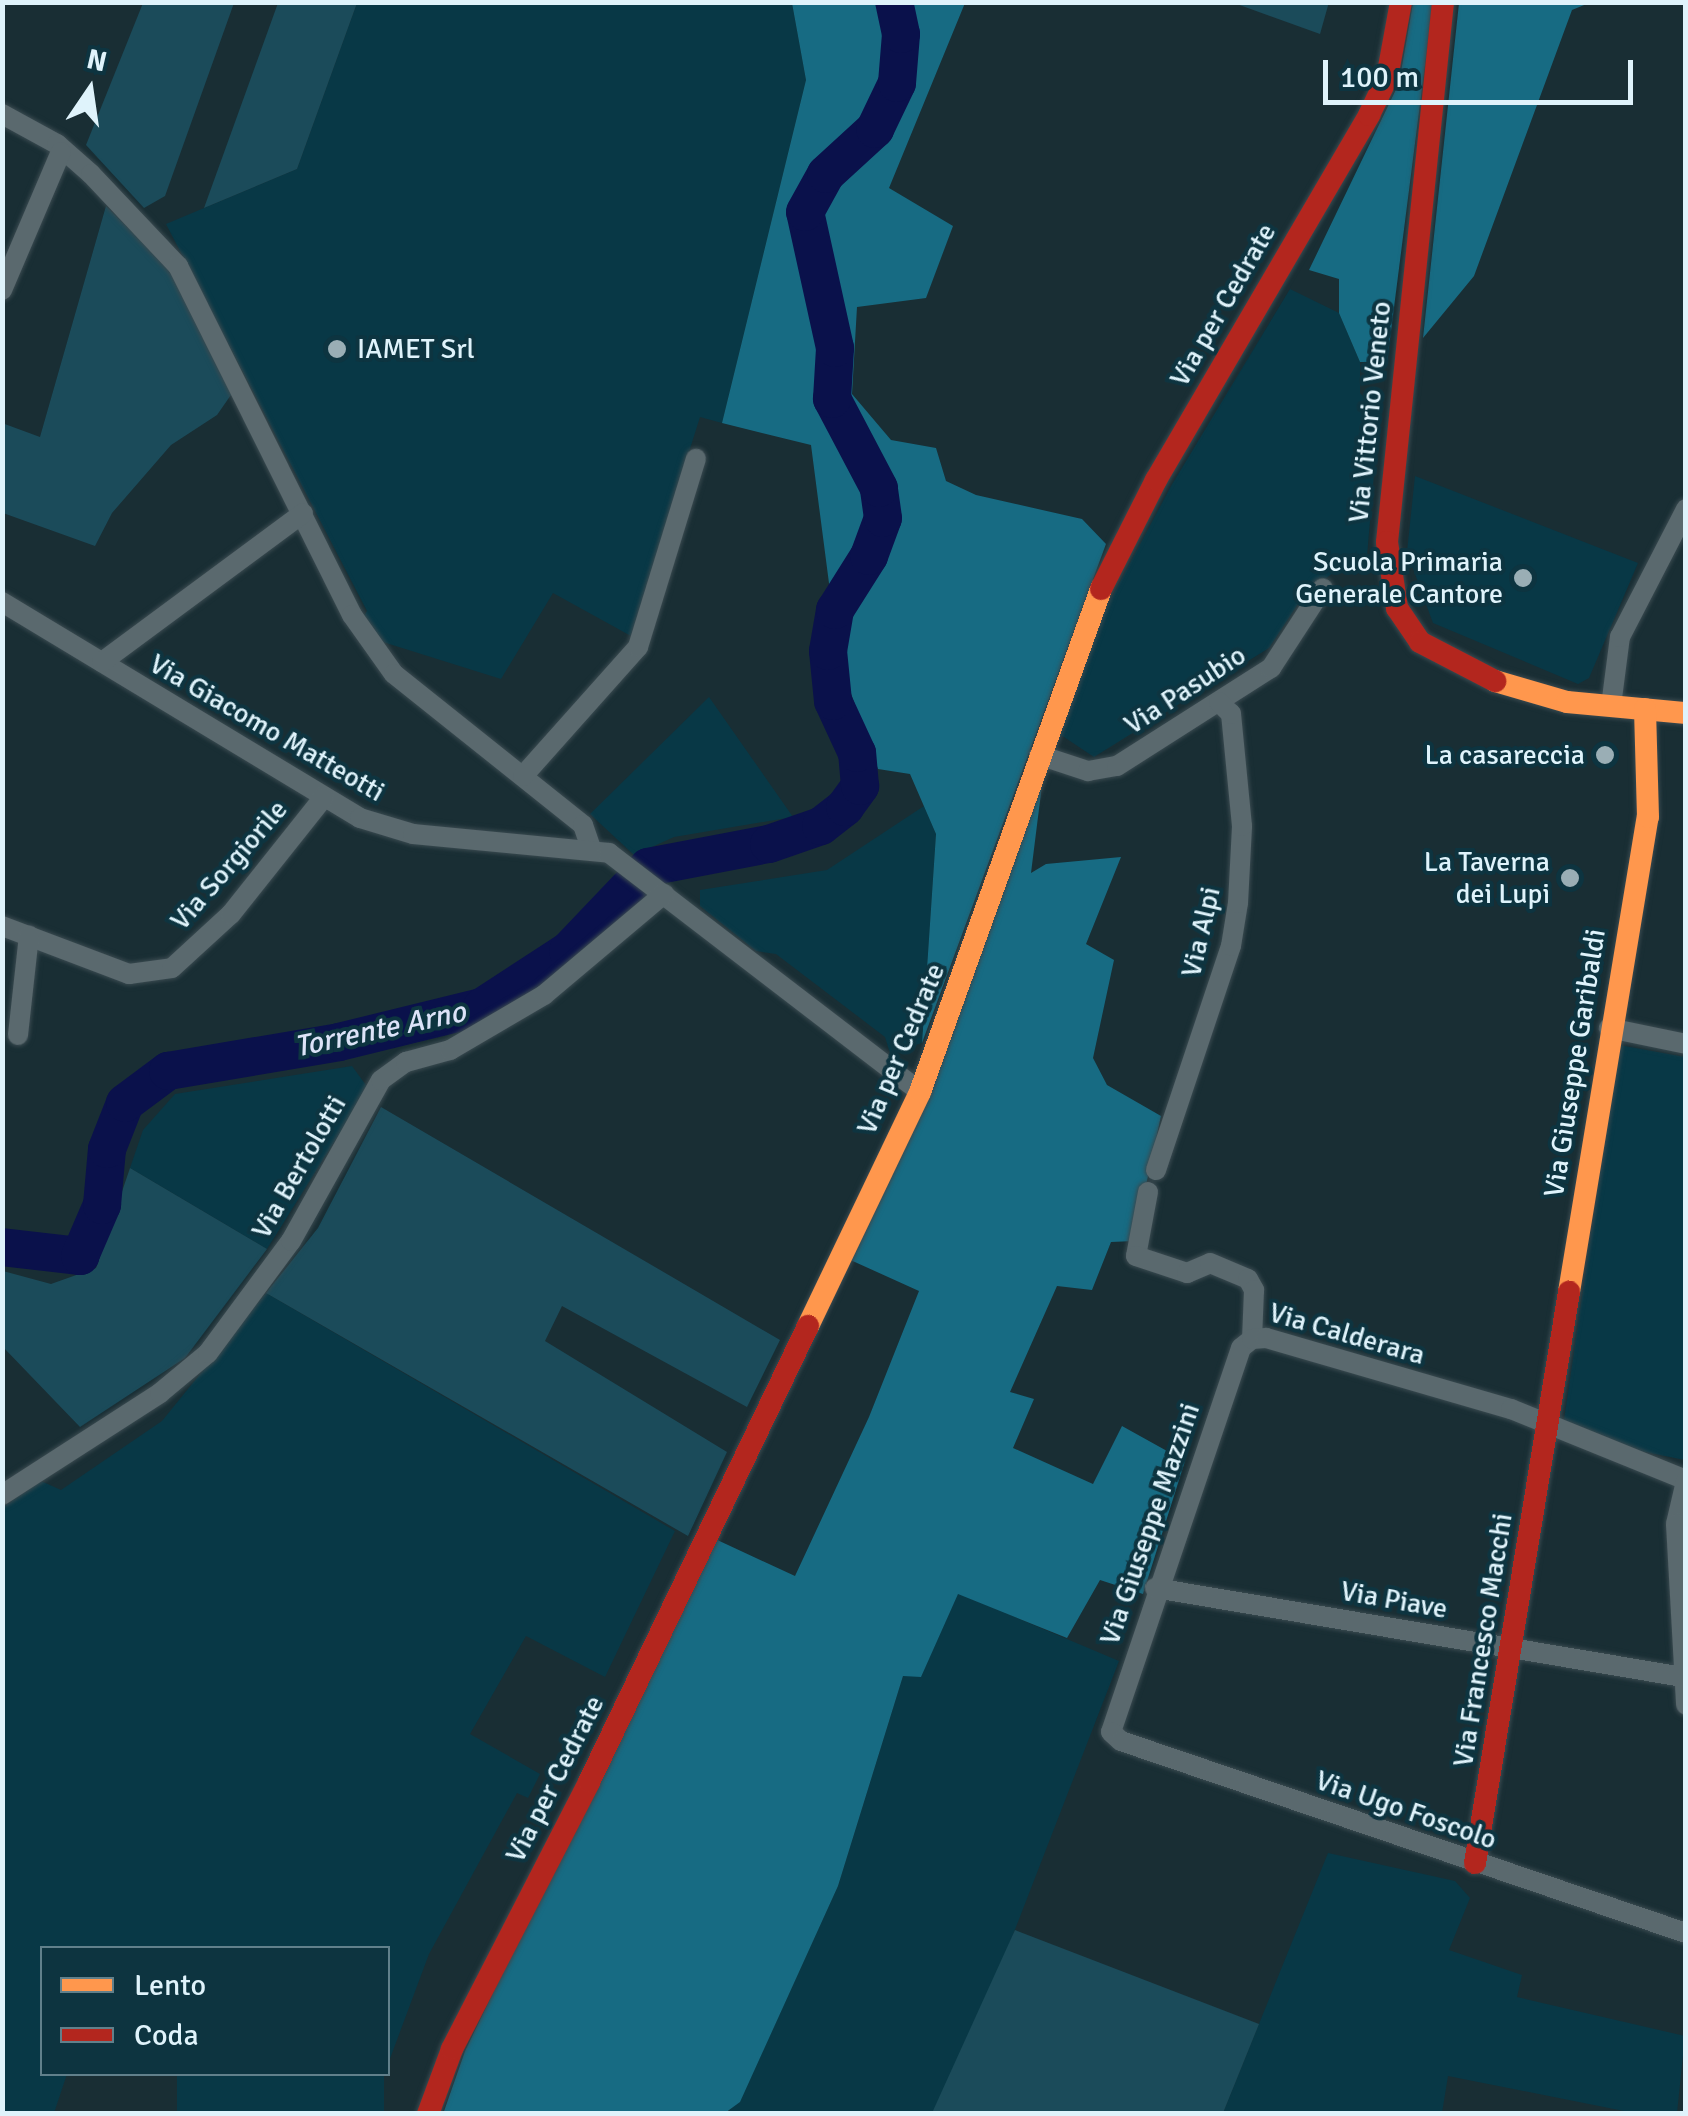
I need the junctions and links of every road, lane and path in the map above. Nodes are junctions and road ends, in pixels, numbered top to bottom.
1 (1401, 2) edge
2 (1443, 2) edge
3 (2, 114) edge
4 (60, 152) junction
5 (2, 290) edge
6 (696, 458) dead end
7 (1686, 509) edge
8 (303, 514) junction
9 (1322, 588) dead end
10 (2, 602) edge
11 (102, 662) junction
12 (1220, 702) junction
13 (1610, 706) junction
14 (1645, 709) junction
15 (1686, 713) edge
16 (1040, 755) junction
17 (523, 776) junction
18 (324, 797) junction
19 (590, 848) junction
20 (659, 890) junction
21 (2, 926) edge
22 (29, 936) junction
23 (1609, 1028) junction
24 (18, 1035) dead end
25 (1686, 1044) edge
26 (920, 1092) junction
27 (1156, 1170) dead end
28 (1148, 1192) dead end
29 (1252, 1340) junction
30 (1548, 1426) junction
31 (1686, 1480) edge
32 (2, 1494) edge
33 (1155, 1588) junction
34 (1513, 1648) junction
35 (1683, 1677) junction
36 (1686, 1705) edge
37 (1111, 1732) joint
38 (1475, 1864) junction
39 (1686, 1934) edge
40 (428, 2114) edge

1 - 16 street, Via per Cedrate
2 - 13 street, Via Vittorio Veneto
3 - 4 street
4 - 5 street
4 - 8 street
6 - 17 street
7 - 13 street
8 - 11 street
8 - 17 street
9 - 12 street, Via Pasubio
10 - 11 street, Via Giacomo Matteotti
11 - 18 street, Via Giacomo Matteotti
12 - 16 street, Via Pasubio
12 - 27 street, Via Alpi
13 - 14 street, Via Vittorio Veneto
14 - 15 street, Via Vittorio Veneto
14 - 23 street, Via Giuseppe Garibaldi
16 - 26 street, Via per Cedrate
17 - 19 street
18 - 19 street, Via Giacomo Matteotti
18 - 22 street, Via Sorgiorile
19 - 20 street, Via Giacomo Matteotti
20 - 26 street, Via Giacomo Matteotti
20 - 32 street, Via Bertolotti
21 - 22 street, Via Sorgiorile
22 - 24 street
23 - 25 street
23 - 30 street, Via Giuseppe Garibaldi
26 - 40 street, Via per Cedrate
28 - 29 street, Via Calderara
29 - 30 street, Via Calderara
29 - 33 street, Via Giuseppe Mazzini
30 - 31 street
30 - 34 street, Via Francesco Macchi
31 - 35 street
33 - 34 street, Via Piave
33 - 37 street, Via Giuseppe Mazzini
34 - 35 street, Via Piave
34 - 38 street, Via Francesco Macchi
35 - 36 street
37 - 38 street, Via Ugo Foscolo
38 - 39 street, Via Ugo Foscolo

